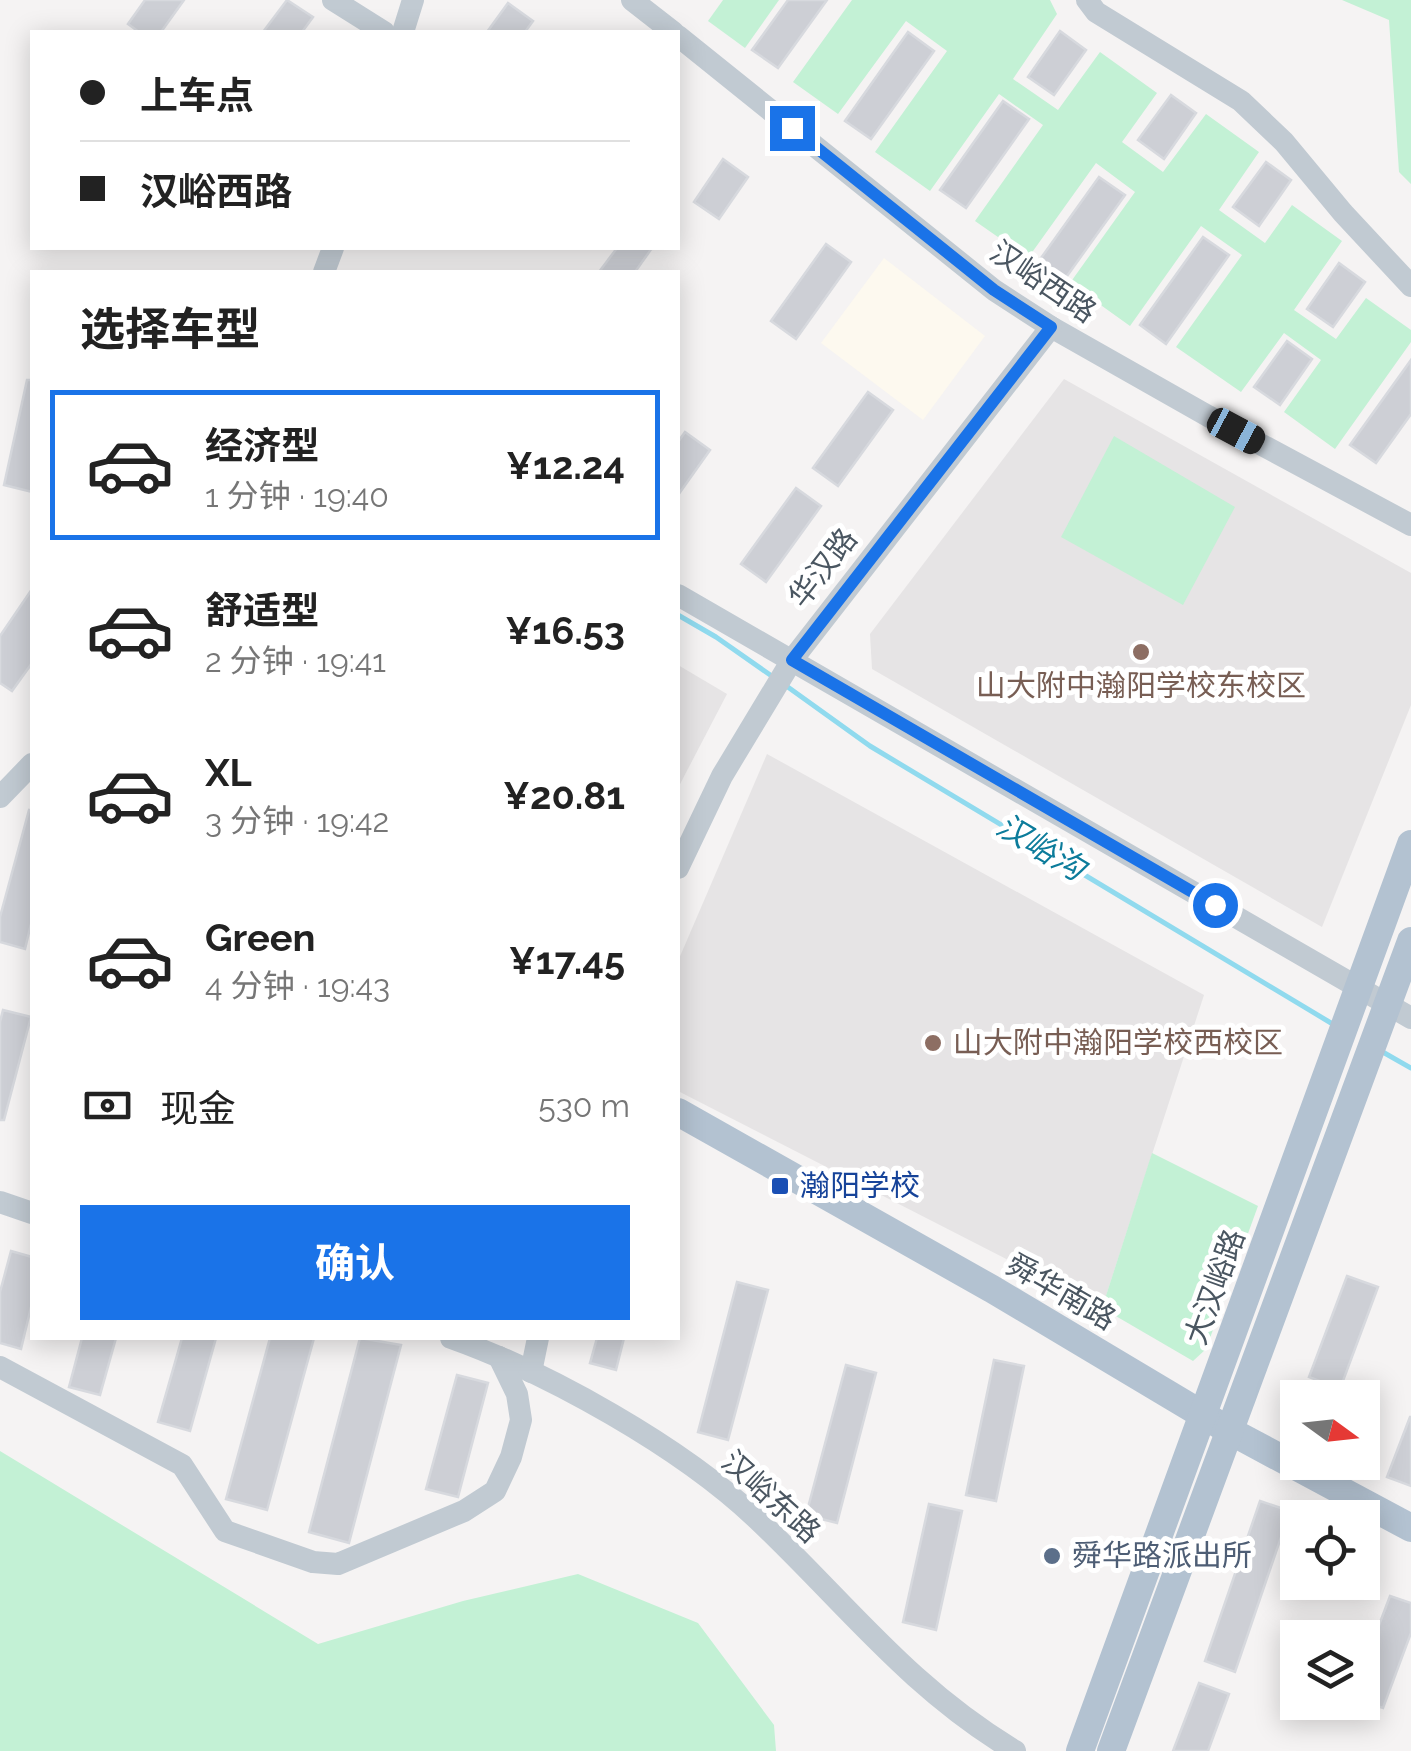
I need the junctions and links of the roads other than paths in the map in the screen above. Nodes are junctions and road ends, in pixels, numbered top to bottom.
1 (333, 0) edge
2 (413, 0) edge
3 (632, 0) edge
4 (1086, 0) edge
5 (381, 30) edge
6 (404, 30) edge
7 (671, 30) edge
8 (680, 37) edge
9 (1411, 286) edge
10 (1051, 327) junction
11 (1411, 525) edge
12 (680, 597) edge
13 (783, 674) junction
14 (30, 766) edge
15 (0, 797) edge
16 (1411, 844) edge
17 (680, 864) edge
18 (1411, 941) edge
19 (1358, 986) junction
20 (1399, 1011) edge
21 (680, 1113) edge
22 (0, 1202) edge
23 (30, 1212) edge
24 (456, 1340) edge
25 (538, 1340) edge
26 (499, 1356) junction
27 (0, 1367) edge
28 (531, 1372) junction
29 (1204, 1413) junction
30 (1230, 1430) junction
31 (1411, 1528) edge
32 (1014, 1751) edge
33 (1080, 1751) edge
34 (1111, 1751) edge

1 - 5 street
2 - 6 street
3 - 7 street, 汉峪西路
4 - 9 street
8 - 10 street, 汉峪西路
10 - 11 street, 汉峪西路
10 - 13 street, 华汉路
12 - 13 street
13 - 17 street, 华汉路
13 - 19 street
14 - 15 street
16 - 19 main road, 大汉峪路
18 - 20 main road
19 - 20 street
19 - 29 main road, 大汉峪路
20 - 30 main road
21 - 29 main road, 舜华南路
22 - 23 street
24 - 26 street, 汉峪东路
25 - 28 street
26 - 27 street
26 - 28 street, 汉峪东路
28 - 32 street, 汉峪东路
29 - 30 main road, 舜华南路
29 - 33 main road, 大汉峪路
30 - 31 main road, 舜华南路
30 - 34 main road

